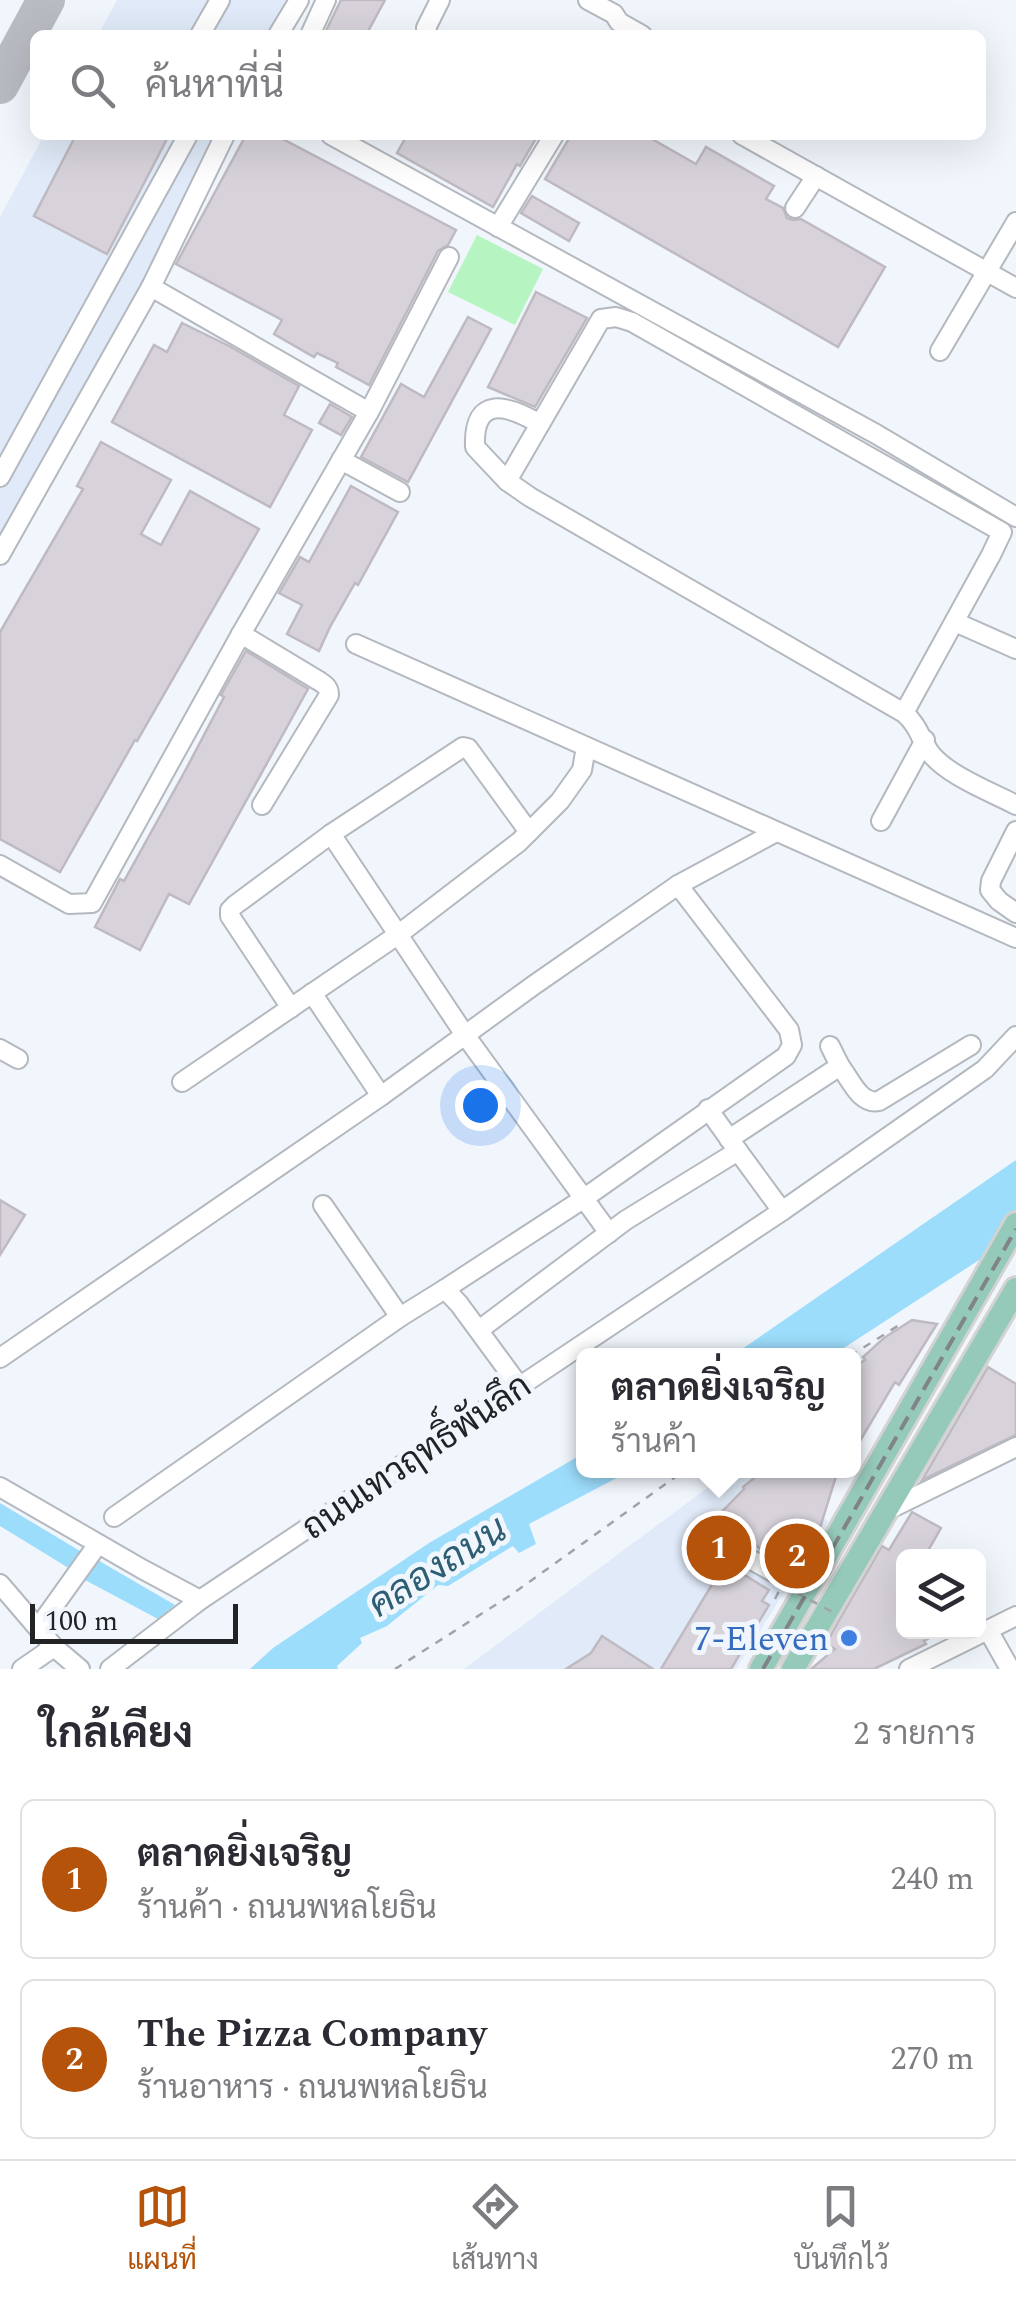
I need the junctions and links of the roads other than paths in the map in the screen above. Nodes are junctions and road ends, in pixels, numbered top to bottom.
1 (220, 0) edge
2 (299, 0) edge
3 (326, 0) edge
4 (440, 0) edge
5 (588, 0) edge
6 (616, 28) edge
7 (203, 30) edge
8 (281, 30) edge
9 (312, 30) edge
10 (427, 30) edge
11 (185, 140) edge
12 (223, 140) edge
13 (341, 140) edge
14 (551, 140) edge
15 (770, 142) edge
16 (816, 176) junction
17 (795, 208) dead end
18 (1016, 222) edge
19 (498, 227) junction
20 (449, 257) dead end
21 (986, 272) junction
22 (151, 287) junction
23 (1016, 288) edge
24 (940, 351) dead end
25 (369, 412) junction
26 (540, 424) junction
27 (341, 460) junction
28 (0, 477) edge
29 (507, 481) junction
30 (400, 492) dead end
31 (1013, 515) edge
32 (1002, 532) junction
33 (0, 554) edge
34 (954, 622) junction
35 (241, 634) junction
36 (356, 644) dead end
37 (1016, 649) edge
38 (904, 713) junction
39 (924, 740) junction
40 (586, 748) junction
41 (1016, 783) edge
42 (1011, 803) edge
43 (262, 805) dead end
44 (882, 822) dead end
45 (1016, 831) edge
46 (529, 832) junction
47 (776, 832) junction
48 (331, 834) junction
49 (0, 864) edge
50 (678, 885) junction
51 (1016, 913) edge
52 (399, 934) junction
53 (1016, 938) edge
54 (312, 993) junction
55 (291, 1008) junction
56 (466, 1034) junction
57 (1016, 1036) edge
58 (971, 1045) dead end
59 (830, 1046) dead end
60 (0, 1049) edge
61 (18, 1059) dead end
62 (840, 1066) junction
63 (182, 1082) dead end
64 (380, 1096) junction
65 (708, 1109) junction
66 (734, 1145) junction
67 (583, 1199) junction
68 (324, 1205) dead end
69 (782, 1210) junction
70 (1016, 1224) edge
71 (609, 1233) junction
72 (445, 1289) junction
73 (1011, 1297) edge
74 (400, 1317) junction
75 (479, 1330) junction
76 (578, 1348) edge
77 (576, 1349) edge
78 (0, 1358) edge
79 (520, 1387) junction
80 (1016, 1447) edge
81 (0, 1488) edge
82 (886, 1511) junction
83 (114, 1517) dead end
84 (723, 1544) dead end
85 (94, 1549) junction
86 (812, 1582) junction
87 (0, 1584) edge
88 (200, 1600) junction
89 (1016, 1616) edge
90 (38, 1628) junction
91 (988, 1630) junction
92 (54, 1648) junction
93 (796, 1667) edge
94 (22, 1669) edge
95 (80, 1669) edge
96 (110, 1669) edge
97 (760, 1669) edge
98 (909, 1669) edge
99 (1010, 1669) edge

1 - 7 street
2 - 8 street
3 - 9 street
4 - 10 street
5 - 6 street
11 - 28 street
12 - 22 street
13 - 19 street
14 - 19 street
15 - 16 street
16 - 17 street
16 - 21 street
18 - 21 street
19 - 31 street
20 - 25 street
21 - 23 street
21 - 24 street
22 - 25 street
22 - 33 street
25 - 27 street
26 - 29 street
26 - 29 street
26 - 32 street
27 - 30 street
27 - 35 street
29 - 38 street
31 - 32 street
32 - 34 street
34 - 37 street
34 - 38 street
35 - 43 street
35 - 49 street
36 - 40 street
38 - 39 street
39 - 42 street
39 - 44 street
40 - 46 street
40 - 47 street
41 - 42 street
45 - 51 street
46 - 48 street
46 - 52 street
47 - 50 street
47 - 53 street
48 - 52 street
48 - 55 street
50 - 56 street
50 - 65 street
52 - 54 street
52 - 56 street
54 - 55 street
54 - 64 street
55 - 63 street
56 - 64 street
56 - 67 street
57 - 69 street, ถนนเทวฤทธิ์พันลึก
58 - 62 street
59 - 62 street
60 - 61 street
62 - 66 street
64 - 78 street
65 - 66 street
65 - 67 street
66 - 69 street
66 - 71 street
67 - 71 street
67 - 72 street
68 - 74 street
69 - 76 street, ถนนเทวฤทธิ์พันลึก
70 - 86 main road
71 - 75 street
72 - 74 street
72 - 75 street
73 - 82 main road
74 - 83 street
75 - 79 street
77 - 79 street, ถนนเทวฤทธิ์พันลึก
79 - 88 street, ถนนเทวฤทธิ์พันลึก
80 - 82 street
81 - 85 street
82 - 93 main road
84 - 86 street
85 - 88 street
85 - 90 street
86 - 97 main road
87 - 90 street
88 - 96 street, ถนนเทวฤทธิ์พันลึก
89 - 91 street
90 - 92 street
91 - 98 street
91 - 99 street
92 - 94 street
92 - 95 street

